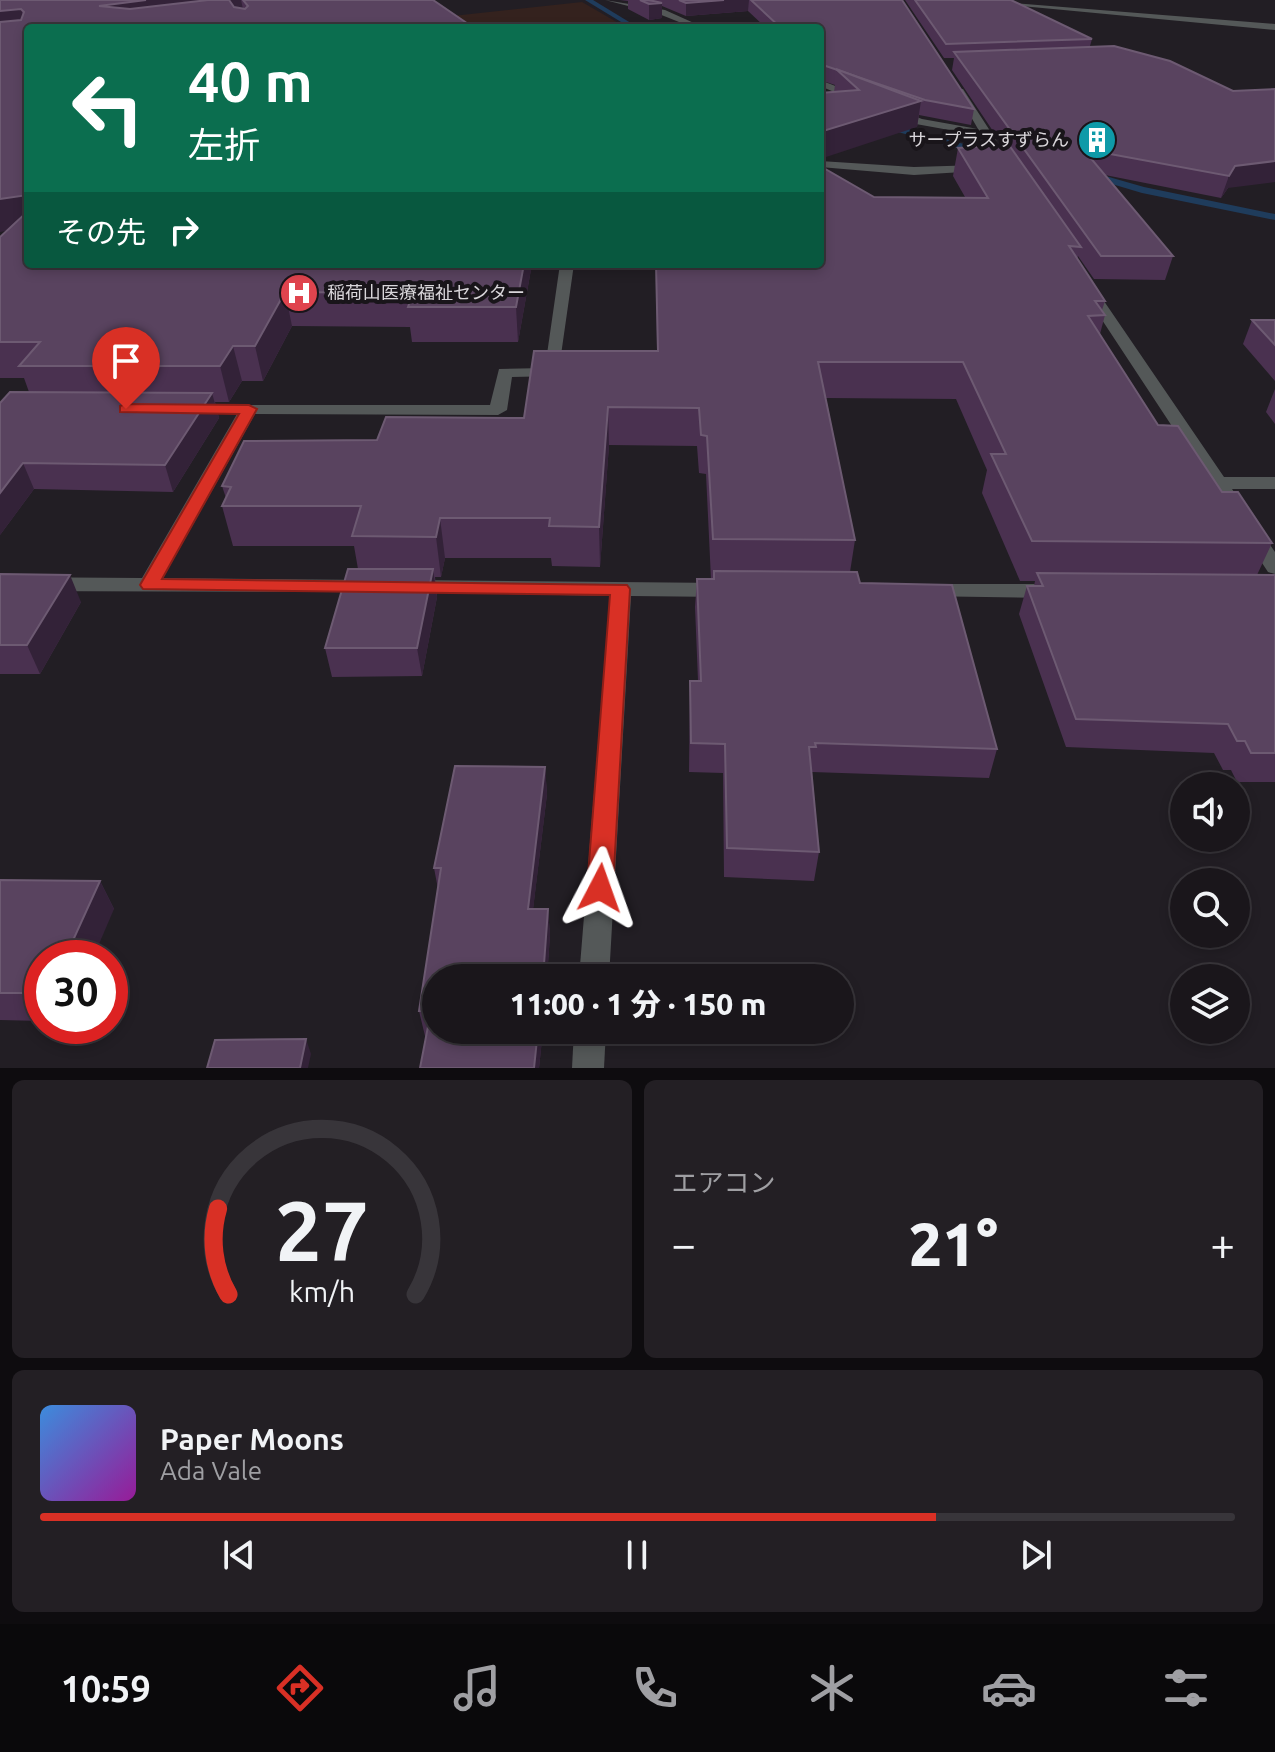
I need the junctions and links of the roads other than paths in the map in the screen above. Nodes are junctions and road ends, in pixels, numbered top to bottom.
1 (609, 0) edge
2 (979, 0) edge
3 (998, 1) edge
4 (1034, 18) edge
5 (691, 24) edge
6 (1275, 27) edge
7 (954, 83) edge
8 (824, 85) edge
9 (863, 100) edge
10 (877, 105) edge
11 (989, 134) junction
12 (1003, 159) junction
13 (824, 164) edge
14 (1020, 188) edge
15 (566, 268) edge
16 (1076, 271) edge
17 (172, 409) edge
18 (249, 409) junction
19 (1219, 483) junction
20 (1275, 483) edge
21 (1275, 567) edge
22 (0, 584) edge
23 (149, 585) junction
24 (621, 589) junction
25 (748, 590) edge
26 (908, 591) edge
27 (1067, 592) edge
28 (595, 964) edge
29 (589, 1044) edge
30 (588, 1068) edge

1 - 5 street
2 - 3 street
3 - 4 street
3 - 6 street
7 - 11 street
8 - 9 street
10 - 11 street
11 - 12 street
12 - 13 street
12 - 14 street
15 - 18 street
16 - 19 street
17 - 18 street
18 - 23 street
19 - 20 street
19 - 21 street
22 - 23 street
23 - 24 street
24 - 25 street
24 - 28 street
26 - 27 street
29 - 30 street

